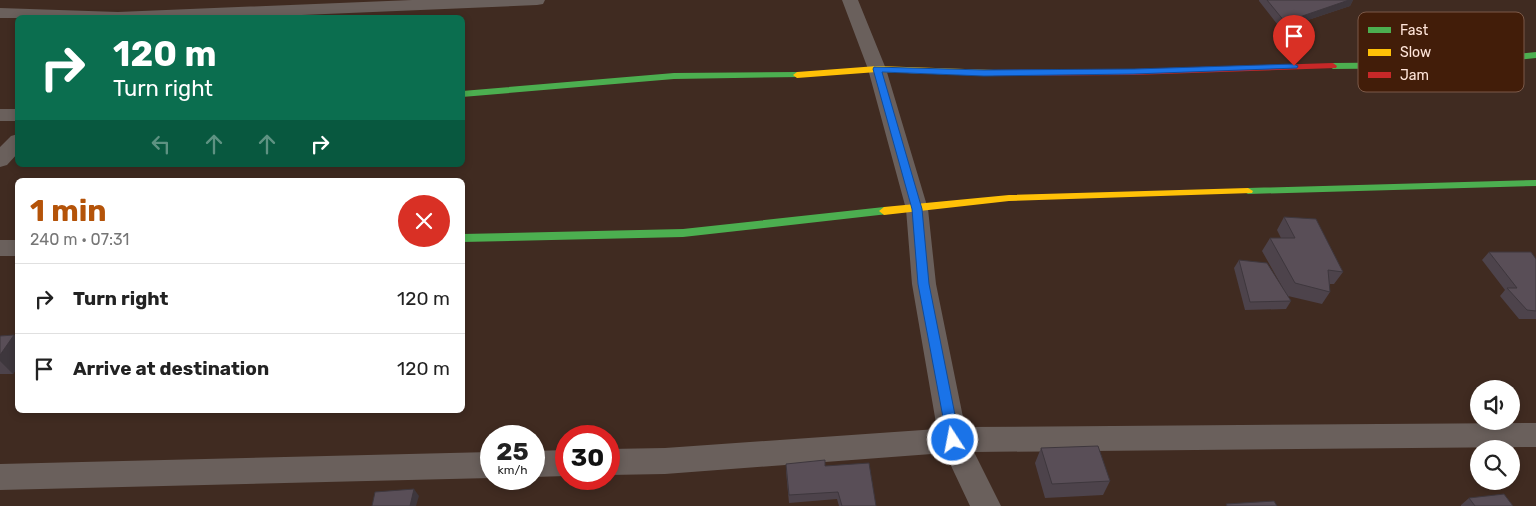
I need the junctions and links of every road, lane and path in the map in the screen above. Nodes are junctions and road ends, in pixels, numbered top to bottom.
1 (130, 0) edge
2 (537, 0) edge
3 (850, 0) edge
4 (0, 13) edge
5 (58, 15) edge
6 (119, 15) edge
7 (166, 15) edge
8 (1358, 66) edge
9 (877, 69) junction
10 (465, 94) edge
11 (0, 115) edge
12 (15, 115) edge
13 (15, 143) edge
14 (0, 160) edge
15 (1536, 183) edge
16 (917, 209) junction
17 (465, 238) edge
18 (0, 248) edge
19 (15, 248) edge
20 (1536, 435) edge
21 (953, 440) junction
22 (620, 462) edge
23 (480, 465) edge
24 (0, 477) edge
25 (986, 506) edge

1 - 6 street
2 - 7 street
3 - 9 street
4 - 5 street
8 - 9 street
9 - 10 street
9 - 16 street
11 - 12 street
13 - 14 street
15 - 16 street
16 - 17 street
16 - 21 street
18 - 19 street
20 - 21 street
21 - 22 street
21 - 25 street
23 - 24 street

